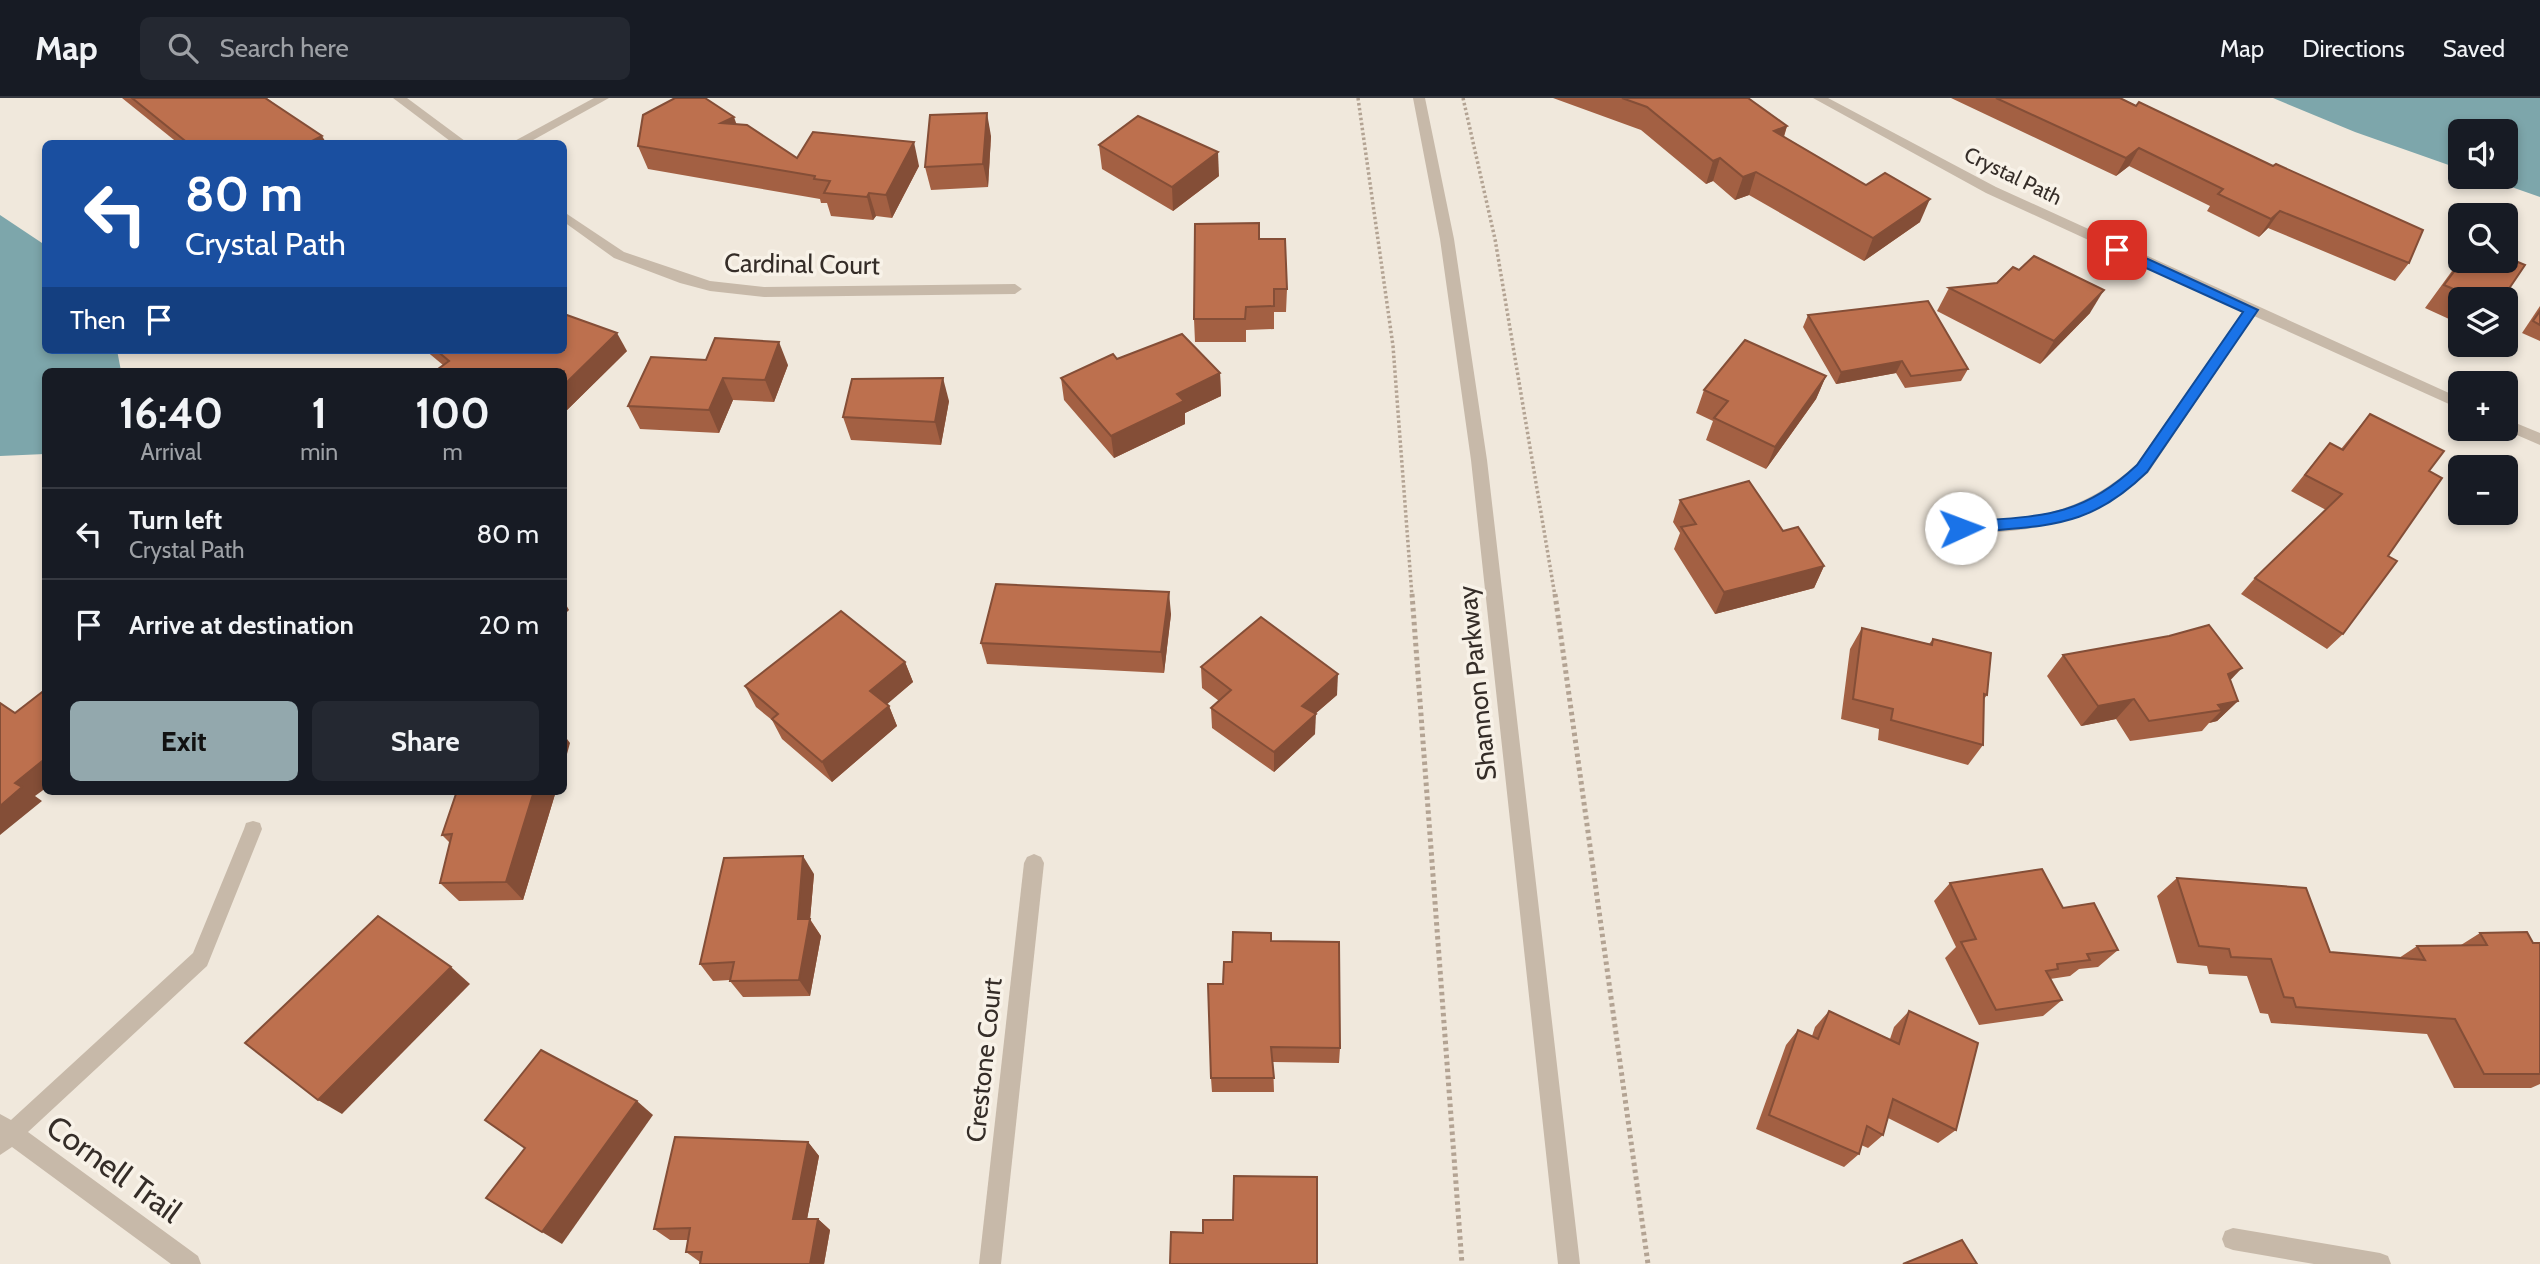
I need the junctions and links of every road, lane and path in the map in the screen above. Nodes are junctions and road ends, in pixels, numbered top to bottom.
1 (399, 98) edge
2 (603, 98) edge
3 (1358, 98) edge
4 (1419, 98) edge
5 (1463, 98) edge
6 (1819, 98) edge
7 (457, 140) edge
8 (523, 140) edge
9 (567, 218) edge
10 (1015, 289) dead end
11 (2251, 310) junction
12 (2448, 399) edge
13 (2518, 429) edge
14 (2540, 439) edge
15 (1961, 528) dead end
16 (253, 829) dead end
17 (1034, 863) dead end
18 (3, 1134) edge
19 (2233, 1239) dead end
20 (190, 1264) edge
21 (990, 1264) edge
22 (1462, 1264) edge
23 (1569, 1264) edge
24 (1648, 1264) edge
25 (2380, 1264) edge

1 - 7 street
2 - 8 street
3 - 22 path
4 - 23 street, Shannon Parkway
5 - 24 path
6 - 11 street, Crystal Path
9 - 10 street, Cardinal Court
11 - 12 street, Crystal Path
11 - 15 street
13 - 14 street
16 - 18 street
17 - 21 street, Crestone Court
18 - 20 street, Cornell Trail
19 - 25 street

